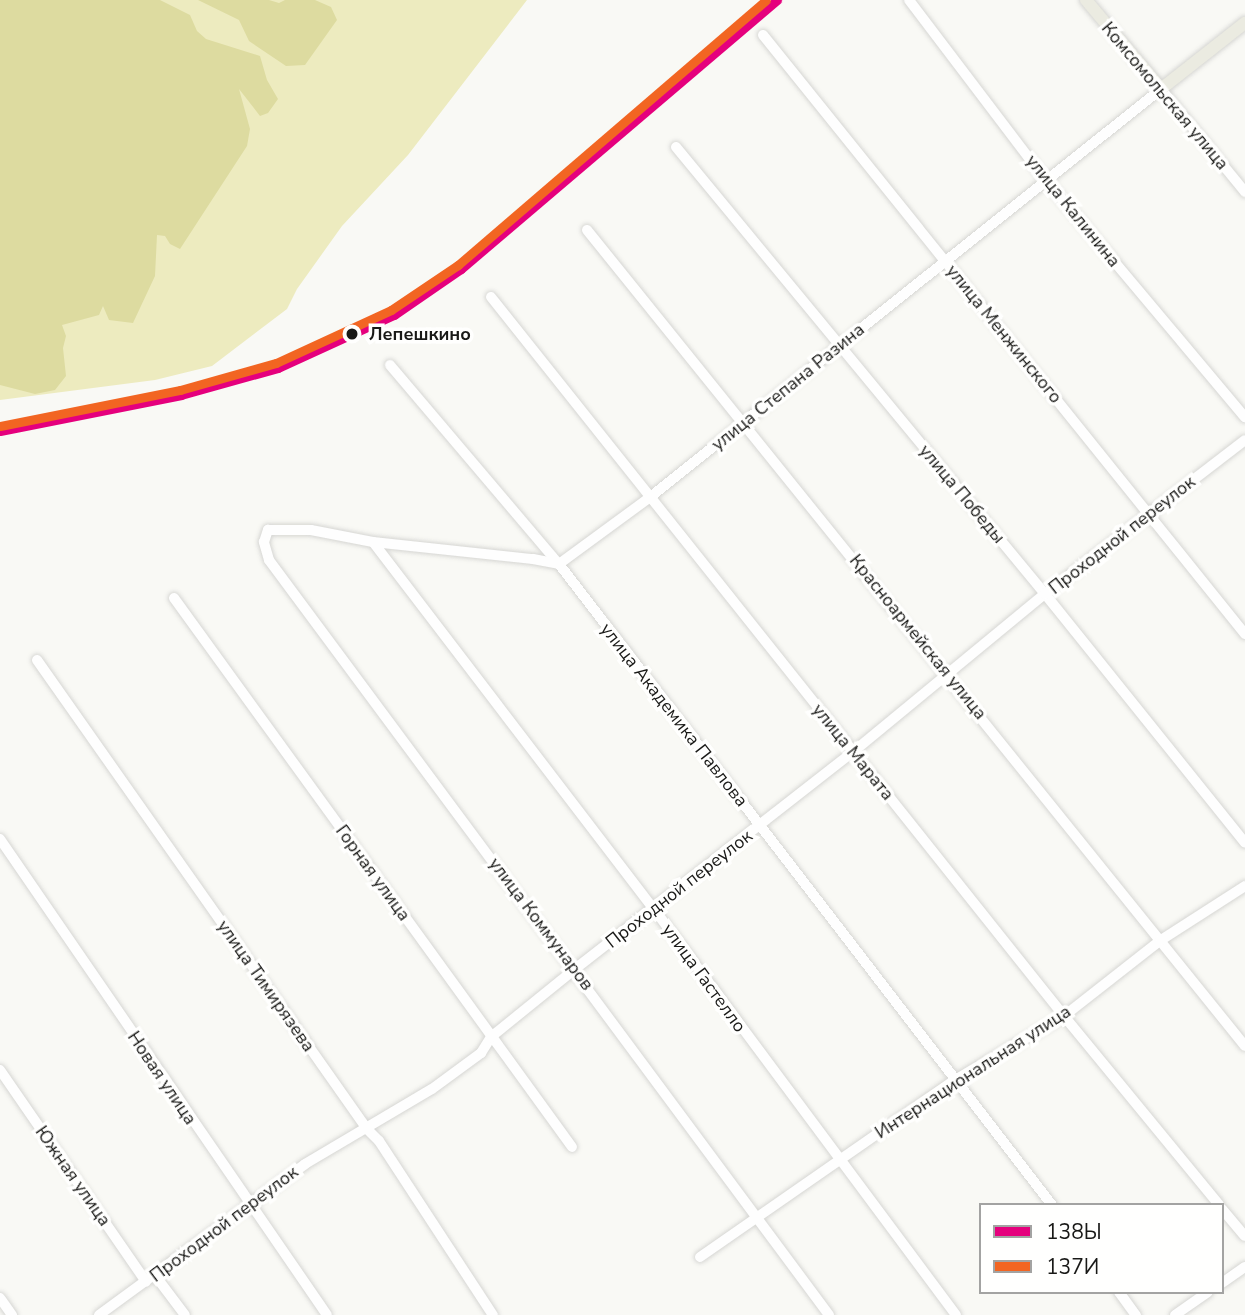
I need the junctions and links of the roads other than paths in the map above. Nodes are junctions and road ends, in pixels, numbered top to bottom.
1 (909, 0) edge
2 (1086, 0) edge
3 (1245, 23) edge
4 (762, 35) dead end
5 (1161, 89) junction
6 (676, 147) dead end
7 (1045, 179) junction
8 (1245, 192) edge
9 (587, 230) dead end
10 (945, 260) junction
11 (491, 297) dead end
12 (840, 346) junction
13 (390, 365) dead end
14 (1245, 416) edge
15 (745, 422) junction
16 (1245, 440) edge
17 (649, 498) junction
18 (1148, 514) junction
19 (373, 542) junction
20 (559, 564) junction
21 (1045, 594) junction
22 (174, 598) dead end
23 (1245, 634) edge
24 (37, 660) dead end
25 (948, 675) junction
26 (853, 752) junction
27 (759, 826) junction
28 (0, 839) edge
29 (1245, 843) edge
30 (1245, 886) edge
31 (654, 909) junction
32 (1161, 940) junction
33 (575, 969) junction
34 (1064, 1016) junction
35 (491, 1037) junction
36 (1245, 1046) edge
37 (0, 1070) edge
38 (955, 1080) junction
39 (367, 1129) junction
40 (572, 1147) dead end
41 (838, 1159) junction
42 (1050, 1203) edge
43 (1218, 1203) edge
44 (249, 1205) junction
45 (1224, 1211) edge
46 (757, 1217) junction
47 (1245, 1236) edge
48 (700, 1257) dead end
49 (1245, 1267) edge
50 (150, 1278) junction
51 (1224, 1282) edge
52 (1120, 1294) edge
53 (1205, 1294) edge
54 (0, 1298) edge
55 (12, 1315) edge
56 (99, 1315) edge
57 (184, 1315) edge
58 (327, 1315) edge
59 (493, 1315) edge
60 (829, 1315) edge
61 (956, 1315) edge
62 (1136, 1315) edge
63 (1175, 1315) edge

1 - 7 street, улица Калинина
2 - 5 main road, Комсомольская улица
3 - 5 main road, улица Степана Разина
4 - 10 street, улица Менжинского
5 - 7 street, улица Степана Разина
5 - 8 street, Комсомольская улица
6 - 12 street, улица Победы
7 - 10 street, улица Степана Разина
7 - 14 street, улица Калинина
9 - 15 street, Красноармейская улица
10 - 12 street, улица Степана Разина
10 - 18 street, улица Менжинского
11 - 17 street, улица Марата
12 - 15 street, улица Степана Разина
12 - 21 street, улица Победы
13 - 20 street, улица Академика Павлова
15 - 17 street, улица Степана Разина
15 - 25 street, Красноармейская улица
16 - 18 street, Проходной переулок
17 - 20 street, улица Степана Разина
17 - 26 street, улица Марата
18 - 21 street, Проходной переулок
18 - 23 street, улица Менжинского
19 - 20 street
19 - 31 street, улица Гастелло
19 - 33 street, улица Коммунаров
20 - 27 street, улица Академика Павлова
21 - 25 street, Проходной переулок
21 - 29 street, улица Победы
22 - 35 street, Горная улица
24 - 39 street, улица Тимирязева
25 - 26 street, Проходной переулок
25 - 32 street, Красноармейская улица
26 - 27 street, Проходной переулок
26 - 34 street, улица Марата
27 - 31 street, Проходной переулок
27 - 38 street, улица Академика Павлова
28 - 44 street, Новая улица
30 - 32 street, Интернациональная улица
31 - 33 street, Проходной переулок
31 - 41 street, улица Гастелло
32 - 34 street, Интернациональная улица
32 - 36 street, Красноармейская улица
33 - 35 street, Проходной переулок
33 - 46 street, улица Коммунаров
34 - 38 street, Интернациональная улица
34 - 43 street, улица Марата
35 - 39 street, Проходной переулок
35 - 40 street, Горная улица
37 - 50 street, Южная улица
38 - 41 street, Интернациональная улица
38 - 42 street, улица Академика Павлова
39 - 44 street, Проходной переулок
39 - 59 street, улица Тимирязева
41 - 46 street, Интернациональная улица
41 - 61 street, улица Гастелло
44 - 50 street, Проходной переулок
44 - 58 street, Новая улица
45 - 47 street, улица Марата
46 - 48 street, Интернациональная улица
46 - 60 street, улица Коммунаров
49 - 51 street
50 - 56 street, Проходной переулок
50 - 57 street, Южная улица
52 - 62 street
53 - 63 street
54 - 55 street

